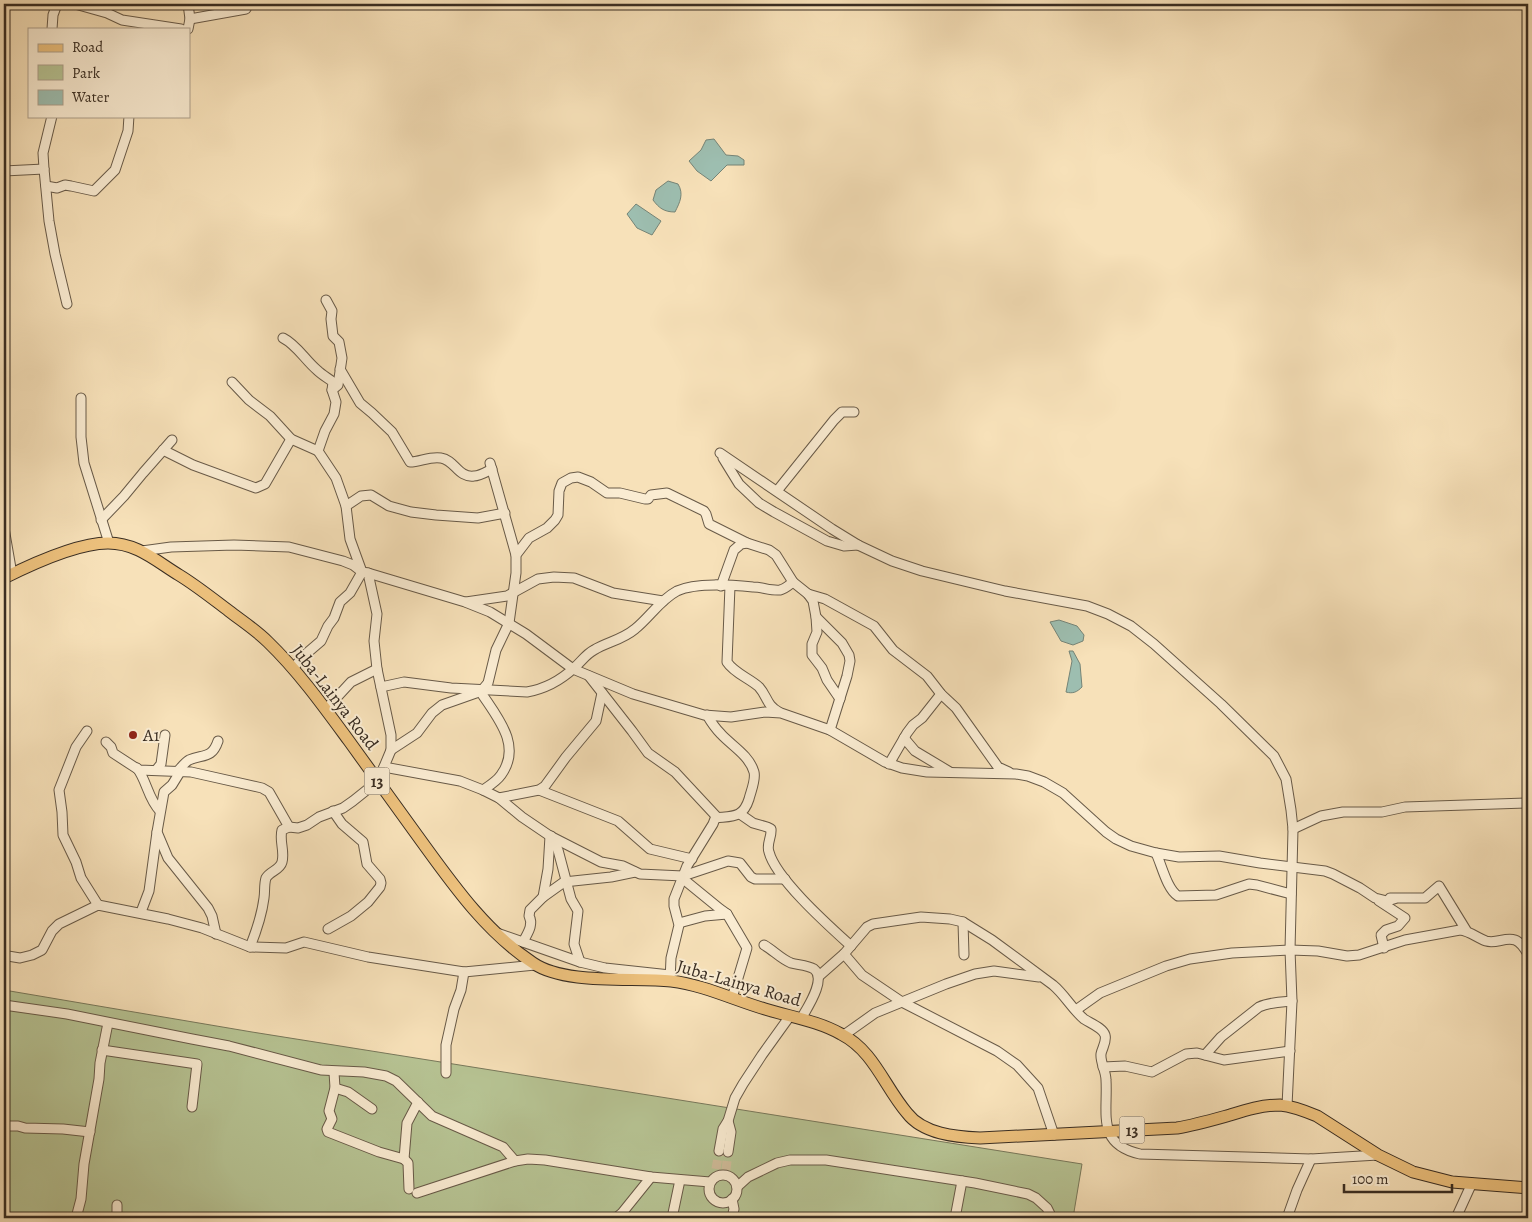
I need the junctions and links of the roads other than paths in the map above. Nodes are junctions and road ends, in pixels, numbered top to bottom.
1 (56, 4) edge
2 (75, 4) edge
3 (188, 4) edge
4 (248, 4) edge
5 (190, 19) junction
6 (52, 28) edge
7 (174, 28) edge
8 (188, 28) edge
9 (52, 118) edge
10 (128, 118) edge
11 (44, 169) junction
12 (4, 171) edge
13 (46, 186) junction
14 (326, 300) dead end
15 (67, 304) dead end
16 (283, 338) dead end
17 (340, 369) junction
18 (232, 382) dead end
19 (332, 390) junction
20 (82, 398) dead end
21 (854, 412) dead end
22 (291, 439) junction
23 (172, 440) dead end
24 (163, 450) junction
25 (318, 451) junction
26 (777, 491) junction
27 (346, 506) junction
28 (505, 513) junction
29 (101, 520) junction
30 (4, 528) edge
31 (109, 543) junction
32 (748, 543) junction
33 (858, 545) junction
34 (142, 551) junction
35 (516, 555) junction
36 (365, 572) junction
37 (8, 576) edge
38 (793, 582) junction
39 (725, 586) junction
40 (513, 593) junction
41 (808, 594) junction
42 (662, 601) junction
43 (464, 602) junction
44 (816, 617) junction
45 (509, 623) junction
46 (294, 668) junction
47 (377, 669) junction
48 (573, 669) junction
49 (588, 676) junction
50 (381, 687) junction
51 (482, 690) junction
52 (602, 693) junction
53 (941, 694) junction
54 (840, 699) junction
55 (326, 709) junction
56 (781, 713) junction
57 (707, 715) junction
58 (830, 730) junction
59 (87, 731) dead end
60 (165, 735) dead end
61 (904, 738) junction
62 (218, 741) dead end
63 (106, 742) dead end
64 (391, 750) junction
65 (889, 764) junction
66 (137, 768) junction
67 (384, 768) junction
68 (157, 770) junction
69 (178, 772) junction
70 (952, 773) junction
71 (1016, 774) junction
72 (378, 782) junction
73 (483, 790) junction
74 (540, 790) junction
75 (499, 798) junction
76 (1528, 803) edge
77 (1405, 807) junction
78 (160, 810) junction
79 (333, 811) junction
80 (740, 814) junction
81 (1413, 817) dead end
82 (716, 818) junction
83 (289, 827) junction
84 (1292, 829) junction
85 (157, 832) junction
86 (550, 836) junction
87 (1156, 853) junction
88 (692, 859) junction
89 (1291, 867) junction
90 (635, 872) junction
91 (682, 877) junction
92 (785, 879) junction
93 (567, 881) junction
94 (1291, 894) junction
95 (543, 897) junction
96 (1375, 898) junction
97 (1394, 899) dead end
98 (98, 905) junction
99 (141, 912) dead end
100 (727, 914) junction
101 (679, 922) junction
102 (963, 922) junction
103 (328, 929) dead end
104 (1466, 930) junction
105 (494, 932) junction
106 (216, 934) junction
107 (523, 942) junction
108 (764, 945) dead end
109 (850, 946) junction
110 (250, 947) junction
111 (1384, 948) junction
112 (1290, 950) junction
113 (4, 954) edge
114 (844, 954) junction
115 (1528, 954) edge
116 (964, 956) dead end
117 (580, 962) junction
118 (535, 965) junction
119 (464, 972) junction
120 (819, 976) junction
121 (1041, 977) junction
122 (670, 978) junction
123 (732, 998) junction
124 (1292, 1001) junction
125 (902, 1002) junction
126 (4, 1005) edge
127 (1076, 1010) junction
128 (796, 1018) junction
129 (108, 1023) junction
130 (844, 1035) junction
131 (102, 1050) junction
132 (1290, 1051) junction
133 (1205, 1055) junction
134 (1103, 1067) junction
135 (334, 1072) junction
136 (446, 1073) dead end
137 (335, 1088) junction
138 (418, 1102) junction
139 (1287, 1106) junction
140 (192, 1107) dead end
141 (372, 1109) dead end
142 (4, 1126) edge
143 (90, 1132) junction
144 (1109, 1132) junction
145 (1054, 1134) junction
146 (724, 1151) tunnel mouth
147 (1378, 1155) junction
148 (404, 1159) junction
149 (1311, 1159) junction
150 (515, 1161) junction
151 (651, 1177) junction
152 (680, 1180) junction
153 (711, 1181) junction
154 (962, 1181) junction
155 (1472, 1183) junction
156 (737, 1187) junction
157 (1528, 1188) edge
158 (732, 1199) junction
159 (117, 1205) dead end
160 (76, 1218) edge
161 (117, 1218) edge
162 (616, 1218) edge
163 (672, 1218) edge
164 (732, 1218) edge
165 (955, 1218) edge
166 (1052, 1218) edge
167 (1287, 1218) edge
168 (1456, 1218) edge

1 - 6 street
2 - 7 street
3 - 5 street
4 - 5 street
5 - 8 street
9 - 11 street
10 - 13 street
11 - 12 street
11 - 13 street
13 - 15 street
14 - 17 street
16 - 19 street
17 - 19 street
17 - 28 street
18 - 22 street
19 - 25 street
20 - 29 street
21 - 26 street
22 - 24 street
22 - 25 street
23 - 24 street
24 - 29 street
25 - 27 street
26 - 33 street
26 - 33 street
27 - 28 street
27 - 36 street
28 - 35 street
29 - 31 street
30 - 37 street
31 - 34 main road, Juba-Lainya Road / 13
31 - 37 main road, Juba-Lainya Road / 13
32 - 35 street
32 - 38 street
32 - 39 street
33 - 84 street
34 - 36 street
34 - 46 main road, Juba-Lainya Road / 13
35 - 40 street
36 - 43 street
36 - 46 street
36 - 47 street
38 - 39 street
38 - 41 street
39 - 42 street
39 - 56 street
40 - 42 street
40 - 43 street
40 - 45 street
41 - 44 street
41 - 53 street
42 - 48 street
43 - 45 street
44 - 54 street
44 - 54 street
45 - 48 street
45 - 51 street
46 - 55 main road, Juba-Lainya Road / 13
47 - 50 street
47 - 55 street
48 - 49 street
48 - 51 street
49 - 52 street
49 - 57 street
50 - 51 street
50 - 64 street
51 - 64 street
51 - 73 street
52 - 74 street
52 - 82 street
53 - 61 street
53 - 71 street
54 - 58 street
55 - 72 main road, Juba-Lainya Road / 13
56 - 57 street
56 - 58 street
57 - 80 street
58 - 65 street
59 - 98 street
60 - 68 street
61 - 65 street
61 - 70 street
62 - 69 street
63 - 66 street
64 - 67 street
65 - 70 street
66 - 68 street
66 - 78 street
67 - 72 street
67 - 73 street
68 - 69 street
69 - 78 street
69 - 83 street
70 - 71 street
71 - 87 street
72 - 79 street
72 - 105 main road, Juba-Lainya Road / 13
73 - 75 street
74 - 75 street
74 - 88 street
75 - 86 street
76 - 77 street
77 - 81 street
77 - 84 street
78 - 85 street
79 - 83 street
79 - 103 street
80 - 82 street
80 - 92 street
82 - 88 street
83 - 110 street
84 - 89 street
85 - 99 street
85 - 106 street
86 - 90 street
86 - 93 street
86 - 95 street
87 - 89 street
87 - 94 street
88 - 91 street
89 - 94 street
89 - 96 street
90 - 91 street
90 - 93 street
91 - 92 street
91 - 100 street
91 - 101 street
92 - 109 street
93 - 95 street
93 - 117 street
94 - 112 street
95 - 107 street
96 - 97 street
96 - 104 street
96 - 111 street
98 - 106 street
98 - 113 street
100 - 101 street
100 - 123 street
101 - 122 street
102 - 109 street
102 - 116 street
102 - 121 street
104 - 111 street
104 - 115 street
105 - 107 street
105 - 118 main road, Juba-Lainya Road / 13
106 - 110 street
107 - 117 street
108 - 120 street
109 - 114 street
110 - 119 street
111 - 112 street
112 - 124 street
112 - 127 street
114 - 120 street
114 - 125 street
117 - 122 street
118 - 119 street
118 - 122 main road, Juba-Lainya Road / 13
119 - 136 street
120 - 128 street
121 - 125 street
121 - 127 street
122 - 123 main road, Juba-Lainya Road / 13
123 - 128 main road, Juba-Lainya Road / 13
124 - 132 street
124 - 133 street
125 - 130 street
125 - 145 street
126 - 129 street
127 - 134 street
128 - 130 main road, Juba-Lainya Road / 13
128 - 146 street
129 - 131 street
129 - 135 street
130 - 145 main road, Juba-Lainya Road / 13
131 - 140 street
131 - 143 street
132 - 133 street
132 - 139 street
133 - 134 street
134 - 144 street
135 - 137 street
135 - 138 street
137 - 141 street
137 - 148 street
138 - 148 street
138 - 150 street
139 - 144 main road, Juba-Lainya Road / 13
139 - 147 main road, Juba-Lainya Road / 13
142 - 143 street
143 - 160 street
144 - 145 main road, Juba-Lainya Road / 13
144 - 149 street
147 - 149 street
147 - 155 main road, Juba-Lainya Road / 13
148 - 150 street
149 - 167 street
150 - 151 street
151 - 152 street
151 - 162 street
152 - 153 street
152 - 163 street
153 - 156 street
153 - 158 street
154 - 156 street
154 - 165 street
154 - 166 street
155 - 157 main road, Juba-Lainya Road / 13
155 - 168 street
156 - 158 street
158 - 164 street
159 - 161 street

